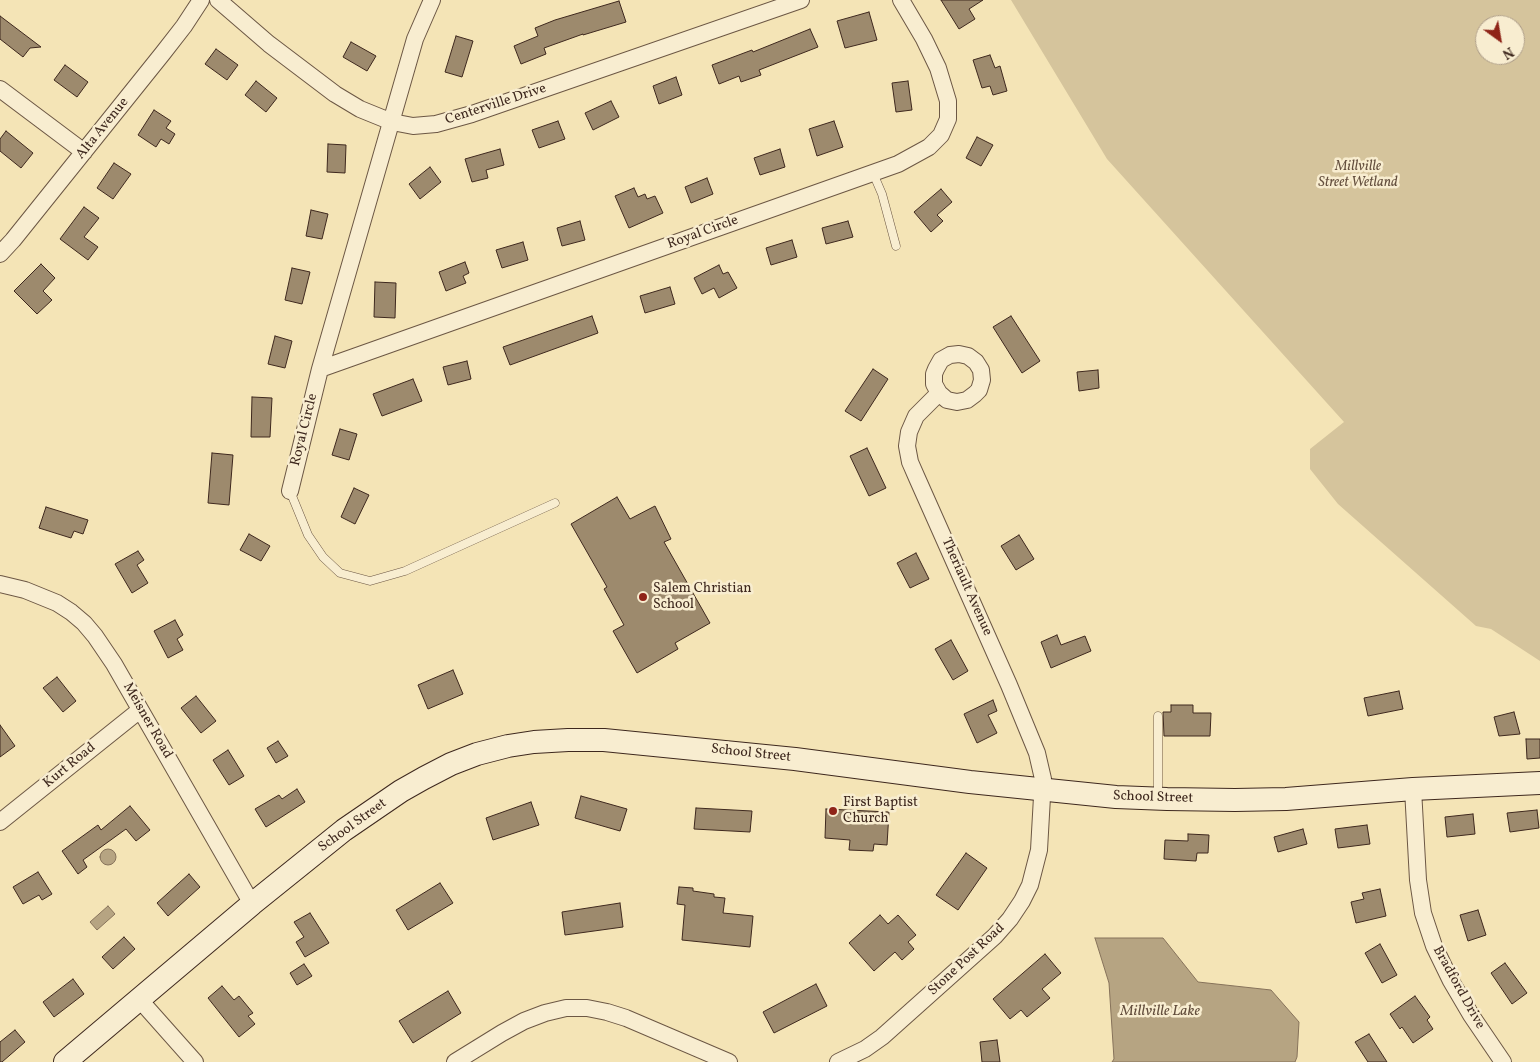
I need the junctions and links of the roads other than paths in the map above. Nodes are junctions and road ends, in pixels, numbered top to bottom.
1 (201, 0) edge
2 (218, 0) edge
3 (432, 0) edge
4 (801, 0) edge
5 (901, 0) edge
6 (0, 89) edge
7 (392, 122) junction
8 (84, 152) junction
9 (873, 173) junction
10 (896, 246) dead end
11 (0, 254) edge
12 (320, 369) junction
13 (939, 393) dead end
14 (290, 491) joint
15 (555, 503) dead end
16 (0, 584) edge
17 (140, 710) junction
18 (1158, 716) dead end
19 (1540, 783) edge
20 (1042, 789) junction
21 (1413, 790) junction
22 (1158, 799) junction
23 (0, 822) edge
24 (252, 904) junction
25 (139, 998) junction
26 (69, 1061) edge
27 (195, 1062) edge
28 (455, 1062) edge
29 (729, 1062) edge
30 (838, 1062) edge
31 (1503, 1062) edge

1 - 8 street, Alta Avenue
2 - 7 street, Centerville Drive
3 - 7 street, Royal Circle
4 - 7 street, Centerville Drive
5 - 9 street, Royal Circle
6 - 8 street
7 - 12 street, Royal Circle
8 - 11 street, Alta Avenue
9 - 10 lane
9 - 12 street, Royal Circle
12 - 14 street, Royal Circle
13 - 20 street, Theriault Avenue
14 - 15 lane
16 - 17 street, Meisner Road
17 - 23 street, Kurt Road
17 - 24 street, Meisner Road
18 - 22 lane
19 - 21 street, School Street
20 - 22 street, School Street
20 - 24 street, School Street
20 - 30 street, Stone Post Road
21 - 22 street, School Street
21 - 31 street, Bradford Drive
24 - 25 street, School Street
25 - 26 street, School Street
25 - 27 street
28 - 29 street

